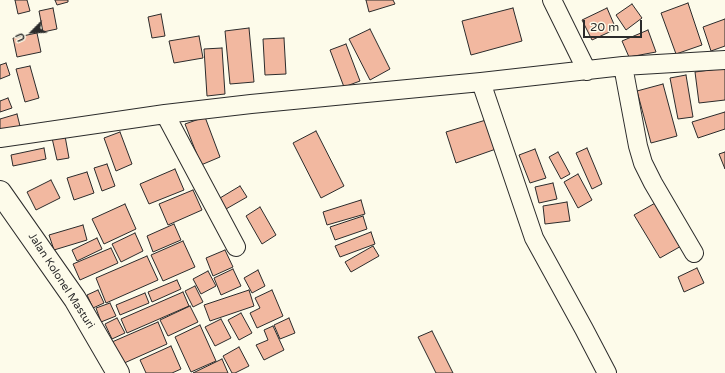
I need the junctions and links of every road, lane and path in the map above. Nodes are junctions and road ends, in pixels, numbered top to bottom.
1 (552, 0) edge
2 (725, 60) edge
3 (623, 66) junction
4 (587, 70) junction
5 (481, 82) junction
6 (165, 114) junction
7 (0, 138) edge
8 (0, 192) edge
9 (236, 247) dead end
10 (694, 253) dead end
11 (118, 373) edge
12 (607, 373) edge

1 - 4 street
2 - 3 street
3 - 4 street
3 - 10 street
4 - 5 street
5 - 6 street
5 - 12 street
6 - 7 street
6 - 9 street
8 - 11 main road, Jalan Kolonel Masturi

